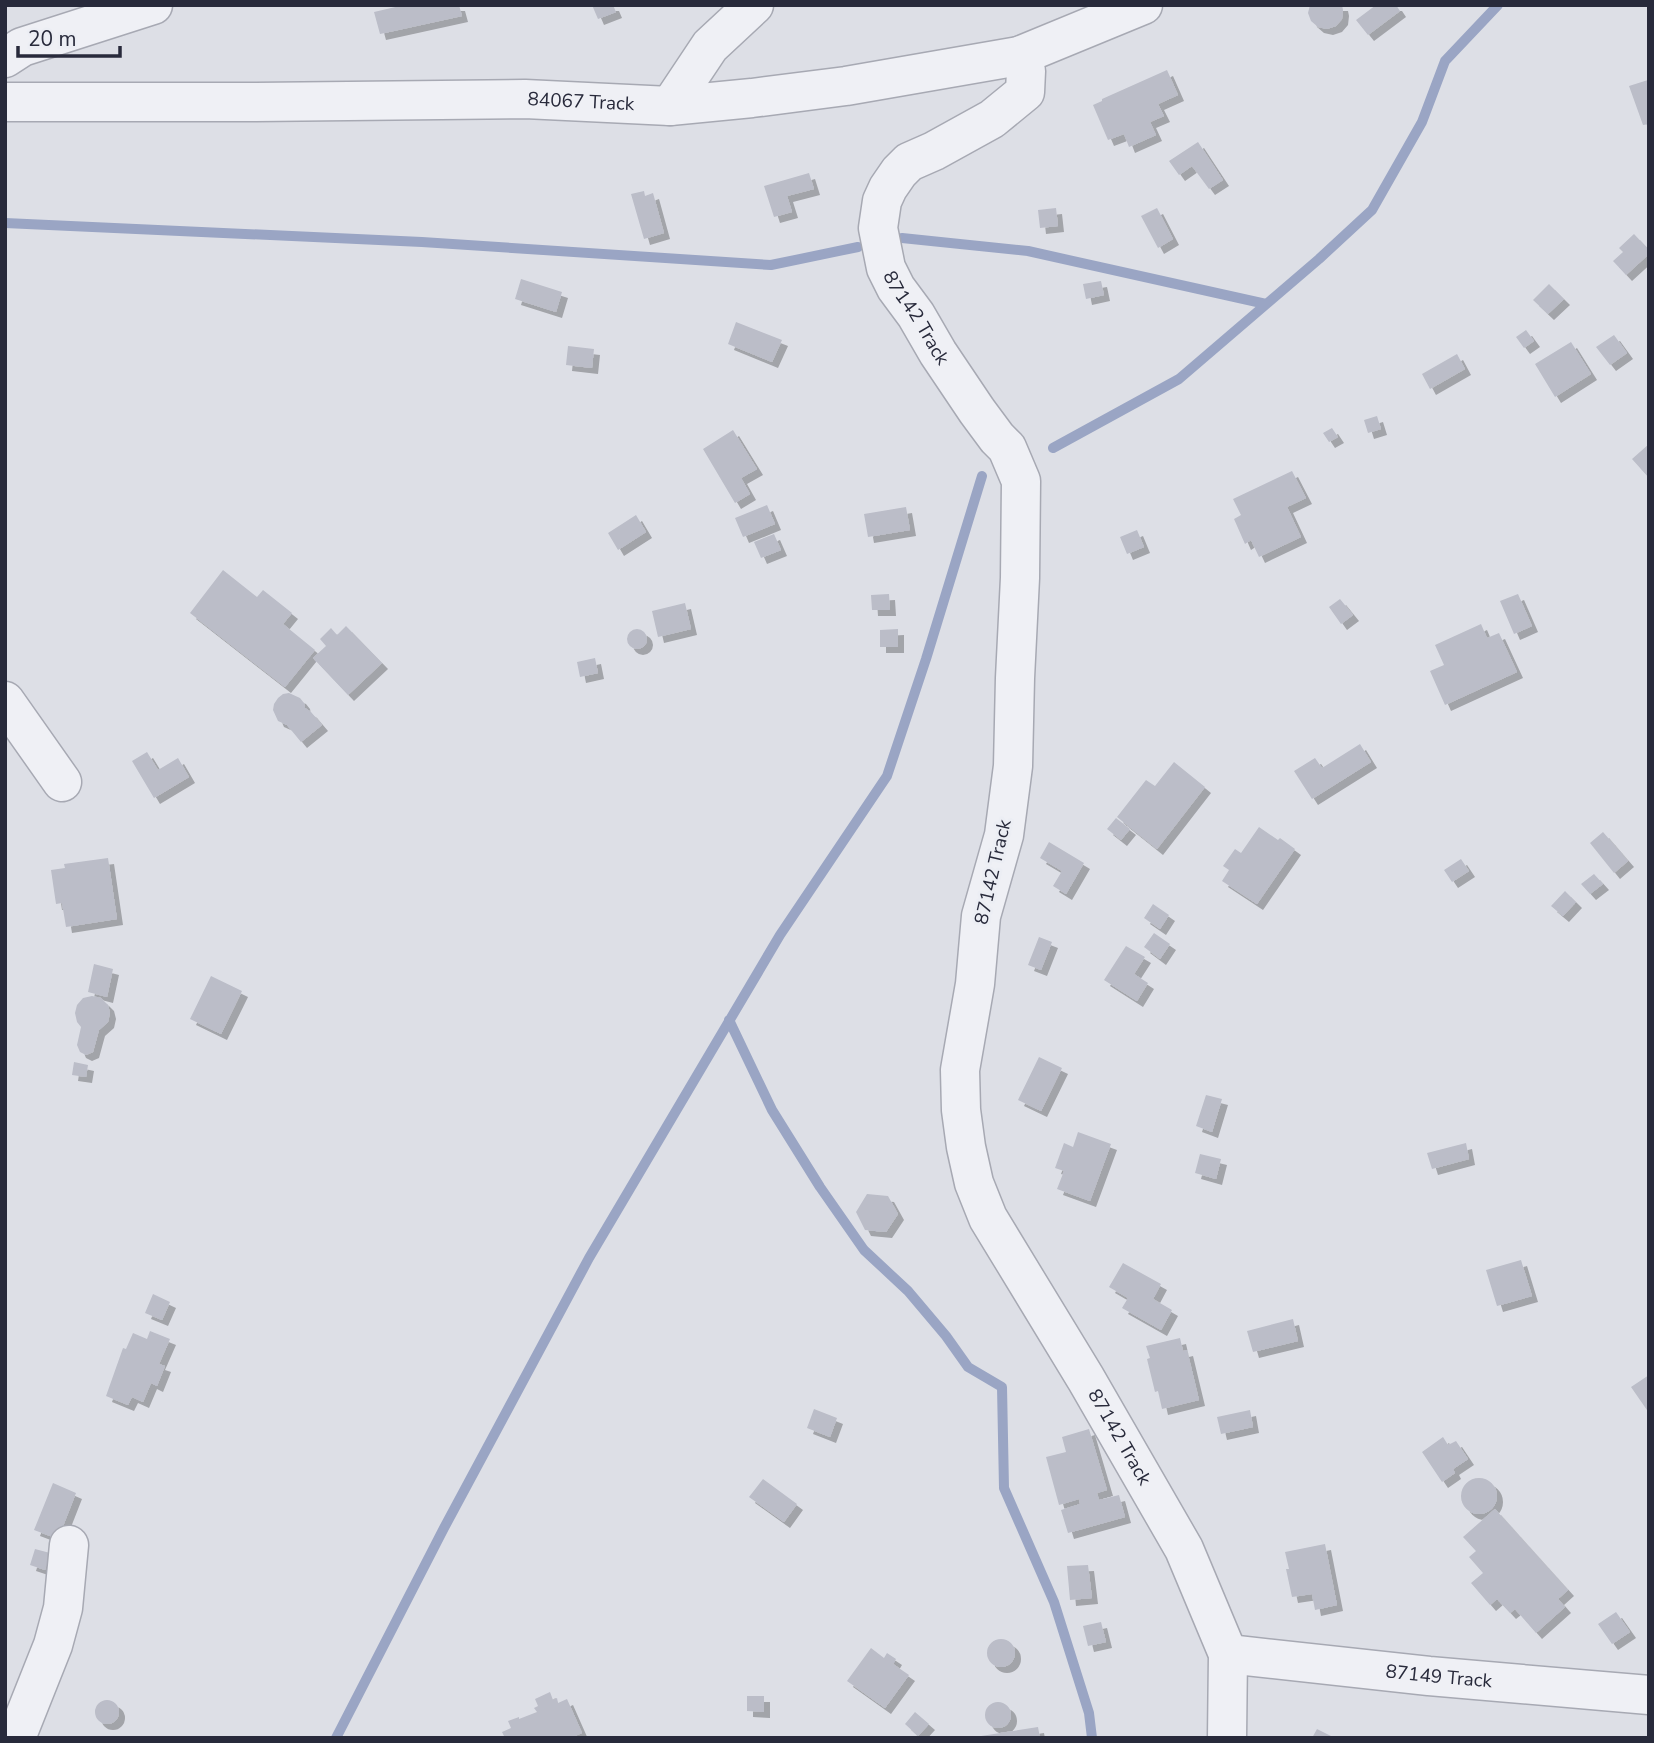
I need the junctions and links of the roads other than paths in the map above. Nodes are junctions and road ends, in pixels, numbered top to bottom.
1 (153, 5) edge
2 (754, 5) edge
3 (1143, 5) edge
4 (1019, 56) junction
5 (5, 58) edge
6 (5, 102) edge
7 (670, 106) junction
8 (5, 701) edge
9 (62, 782) dead end
10 (69, 1545) dead end
11 (1228, 1654) junction
12 (1649, 1695) edge
13 (16, 1738) edge
14 (1227, 1738) edge

1 - 5 street
2 - 7 street
3 - 4 street, 84067 Track
4 - 7 street, 84067 Track
4 - 11 street, 87142 Track
6 - 7 street, 84067 Track
8 - 9 street
10 - 13 street
11 - 12 street, 87149 Track
11 - 14 street, 87142 Track

